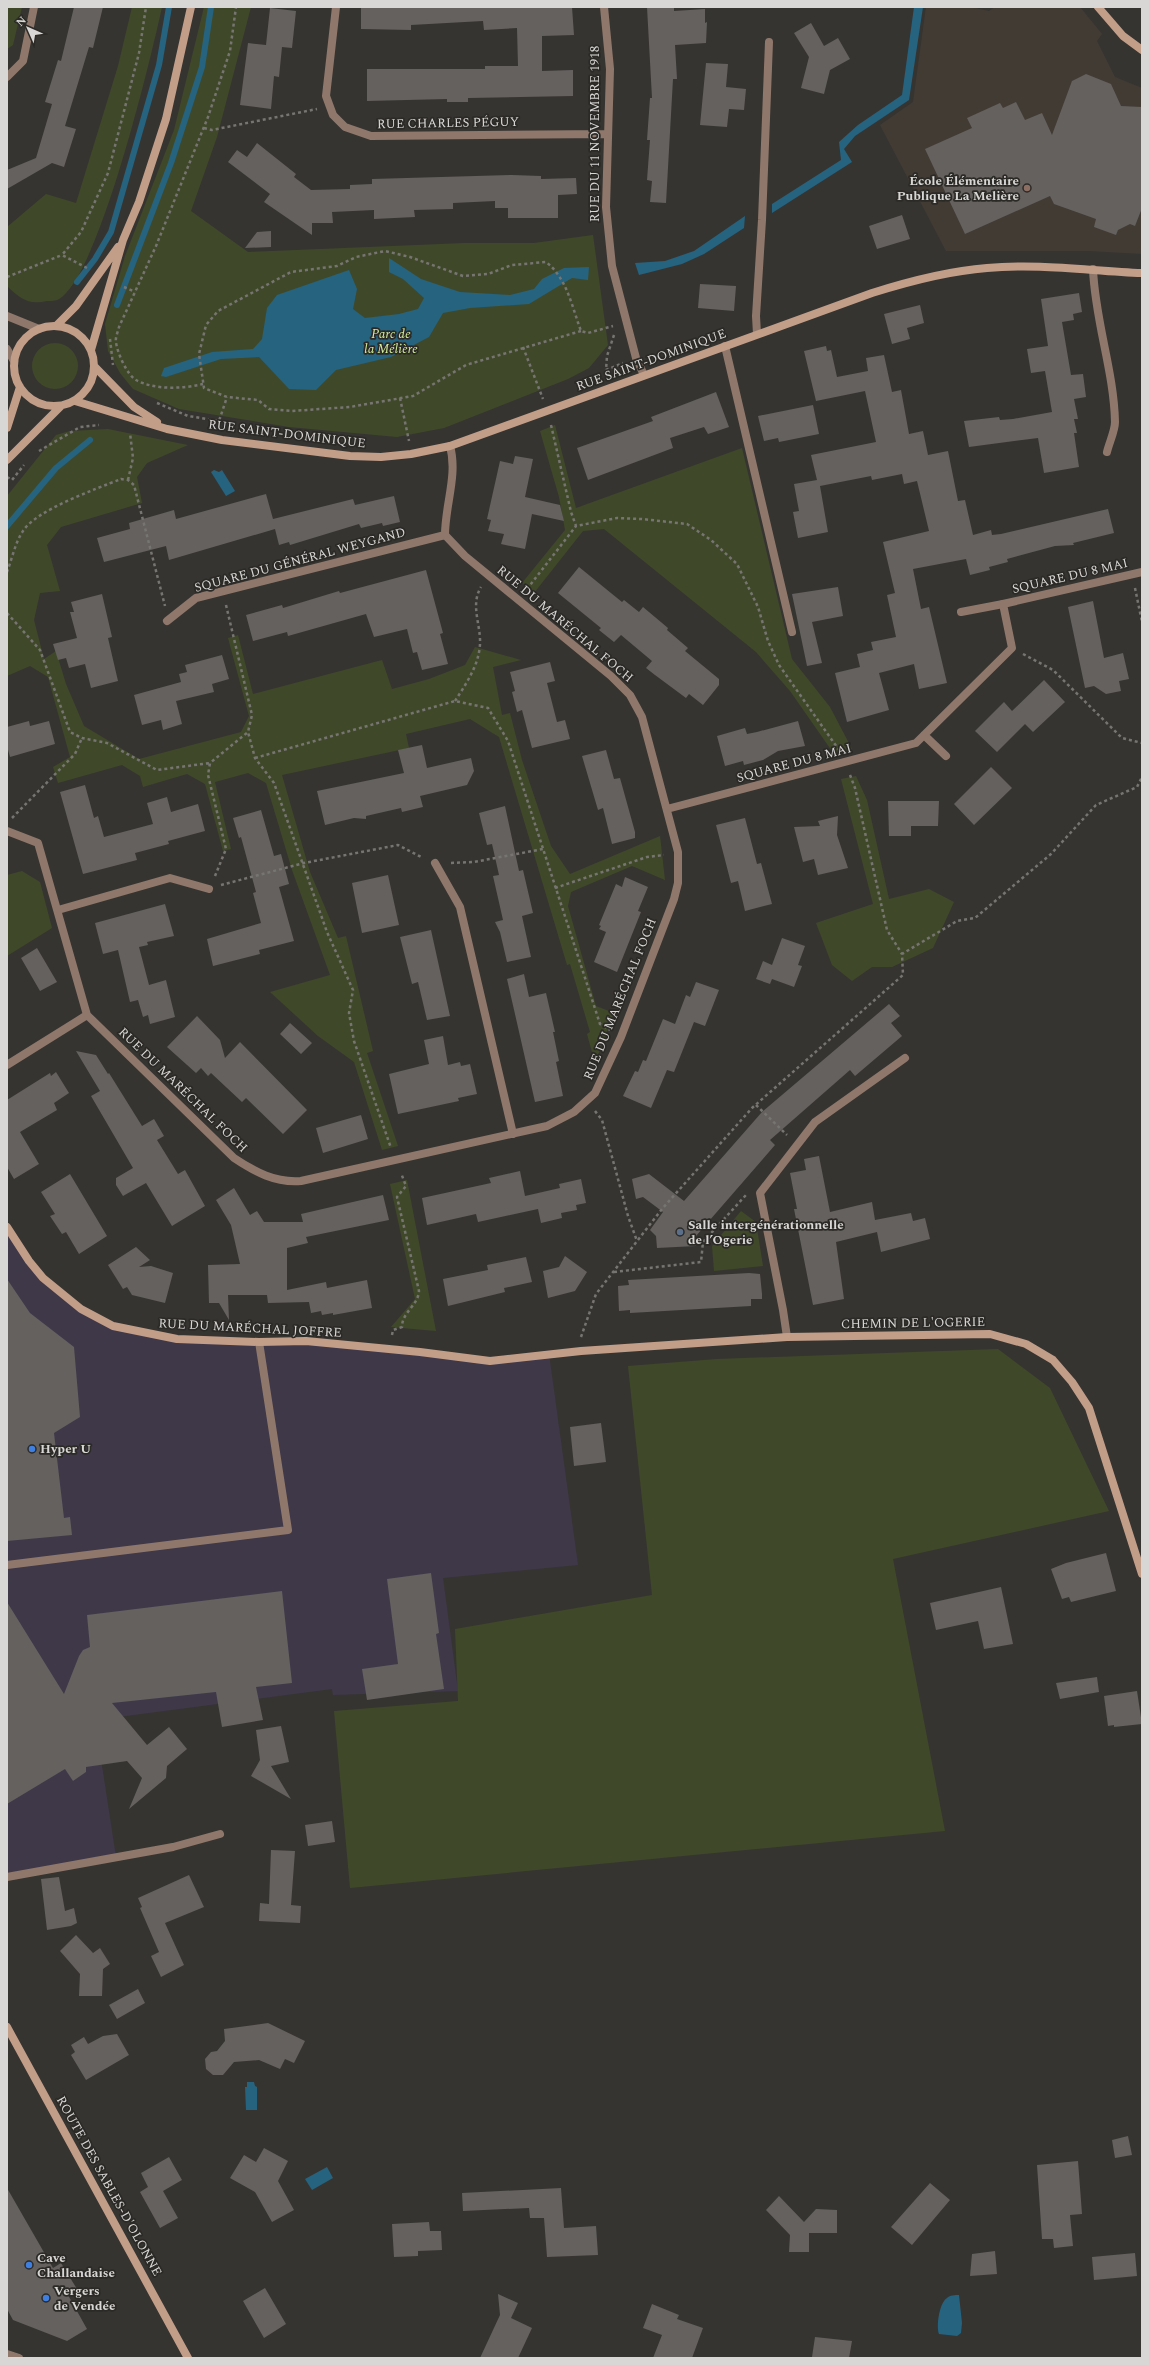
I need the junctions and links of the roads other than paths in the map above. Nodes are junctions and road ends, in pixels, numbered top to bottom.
1 (34, 7) edge
2 (192, 7) edge
3 (336, 7) edge
4 (604, 7) edge
5 (1098, 7) edge
6 (769, 42) dead end
7 (1142, 50) edge
8 (7, 77) edge
9 (608, 134) junction
10 (123, 240) junction
11 (1094, 269) junction
12 (1142, 273) edge
13 (7, 316) edge
14 (56, 326) junction
15 (39, 329) junction
16 (757, 334) junction
17 (725, 346) junction
18 (7, 349) edge
19 (91, 350) junction
20 (14, 361) junction
21 (95, 368) junction
22 (644, 375) junction
23 (20, 387) junction
24 (75, 401) junction
25 (61, 406) junction
26 (7, 428) edge
27 (168, 429) junction
28 (450, 446) junction
29 (1107, 452) dead end
30 (7, 460) edge
31 (445, 535) junction
32 (1142, 572) edge
33 (1003, 604) junction
34 (961, 612) dead end
35 (167, 621) road end
36 (792, 632) dead end
37 (924, 735) junction
38 (946, 756) dead end
39 (667, 809) junction
40 (7, 831) edge
41 (435, 864) road end
42 (209, 890) road end
43 (58, 910) junction
44 (87, 1015) junction
45 (905, 1058) dead end
46 (7, 1065) edge
47 (513, 1134) junction
48 (7, 1227) edge
49 (787, 1337) junction
50 (259, 1342) junction
51 (581, 1351) joint
52 (7, 1565) edge
53 (1142, 1574) edge
54 (220, 1834) dead end
55 (7, 1877) edge
56 (7, 2027) edge
57 (7, 2354) edge
58 (19, 2358) edge
59 (188, 2358) edge

1 - 8 street
2 - 10 street
3 - 9 street, RUE CHARLES PÉGUY
4 - 9 street, RUE DU 11 NOVEMBRE 1918
5 - 7 street
6 - 16 street
9 - 22 street, RUE DU 11 NOVEMBRE 1918
10 - 14 street
10 - 19 street
11 - 12 street, RUE SAINT-DOMINIQUE
11 - 16 street, RUE SAINT-DOMINIQUE
11 - 29 street
13 - 15 street
14 - 15 street
14 - 19 street
15 - 20 street
16 - 17 street, RUE SAINT-DOMINIQUE
17 - 22 street, RUE SAINT-DOMINIQUE
17 - 36 street
18 - 20 street
19 - 21 street
20 - 23 street
21 - 24 street
21 - 27 street, RUE SAINT-DOMINIQUE
22 - 28 street, RUE SAINT-DOMINIQUE
23 - 25 street
23 - 26 street
24 - 25 street
24 - 27 street, RUE SAINT-DOMINIQUE
25 - 30 street
27 - 28 street, RUE SAINT-DOMINIQUE
28 - 31 street
31 - 35 street, SQUARE DU GÉNÉRAL WEYGAND
31 - 39 street, RUE DU MARÉCHAL FOCH
32 - 33 street, SQUARE DU 8 MAI
33 - 34 street
33 - 37 street, SQUARE DU 8 MAI
37 - 38 street
37 - 39 street, SQUARE DU 8 MAI
39 - 47 street, RUE DU MARÉCHAL FOCH
40 - 43 street
41 - 47 street
42 - 43 street
43 - 44 street
44 - 46 street
44 - 47 street, RUE DU MARÉCHAL FOCH
45 - 49 street
48 - 50 street, RUE DU MARÉCHAL JOFFRE
49 - 51 street, CHEMIN DE L'OGERIE
49 - 53 street, CHEMIN DE L'OGERIE
50 - 51 street, RUE DU MARÉCHAL JOFFRE
50 - 52 street
54 - 55 street
56 - 59 street, ROUTE DES SABLES-D'OLONNE
57 - 58 street

